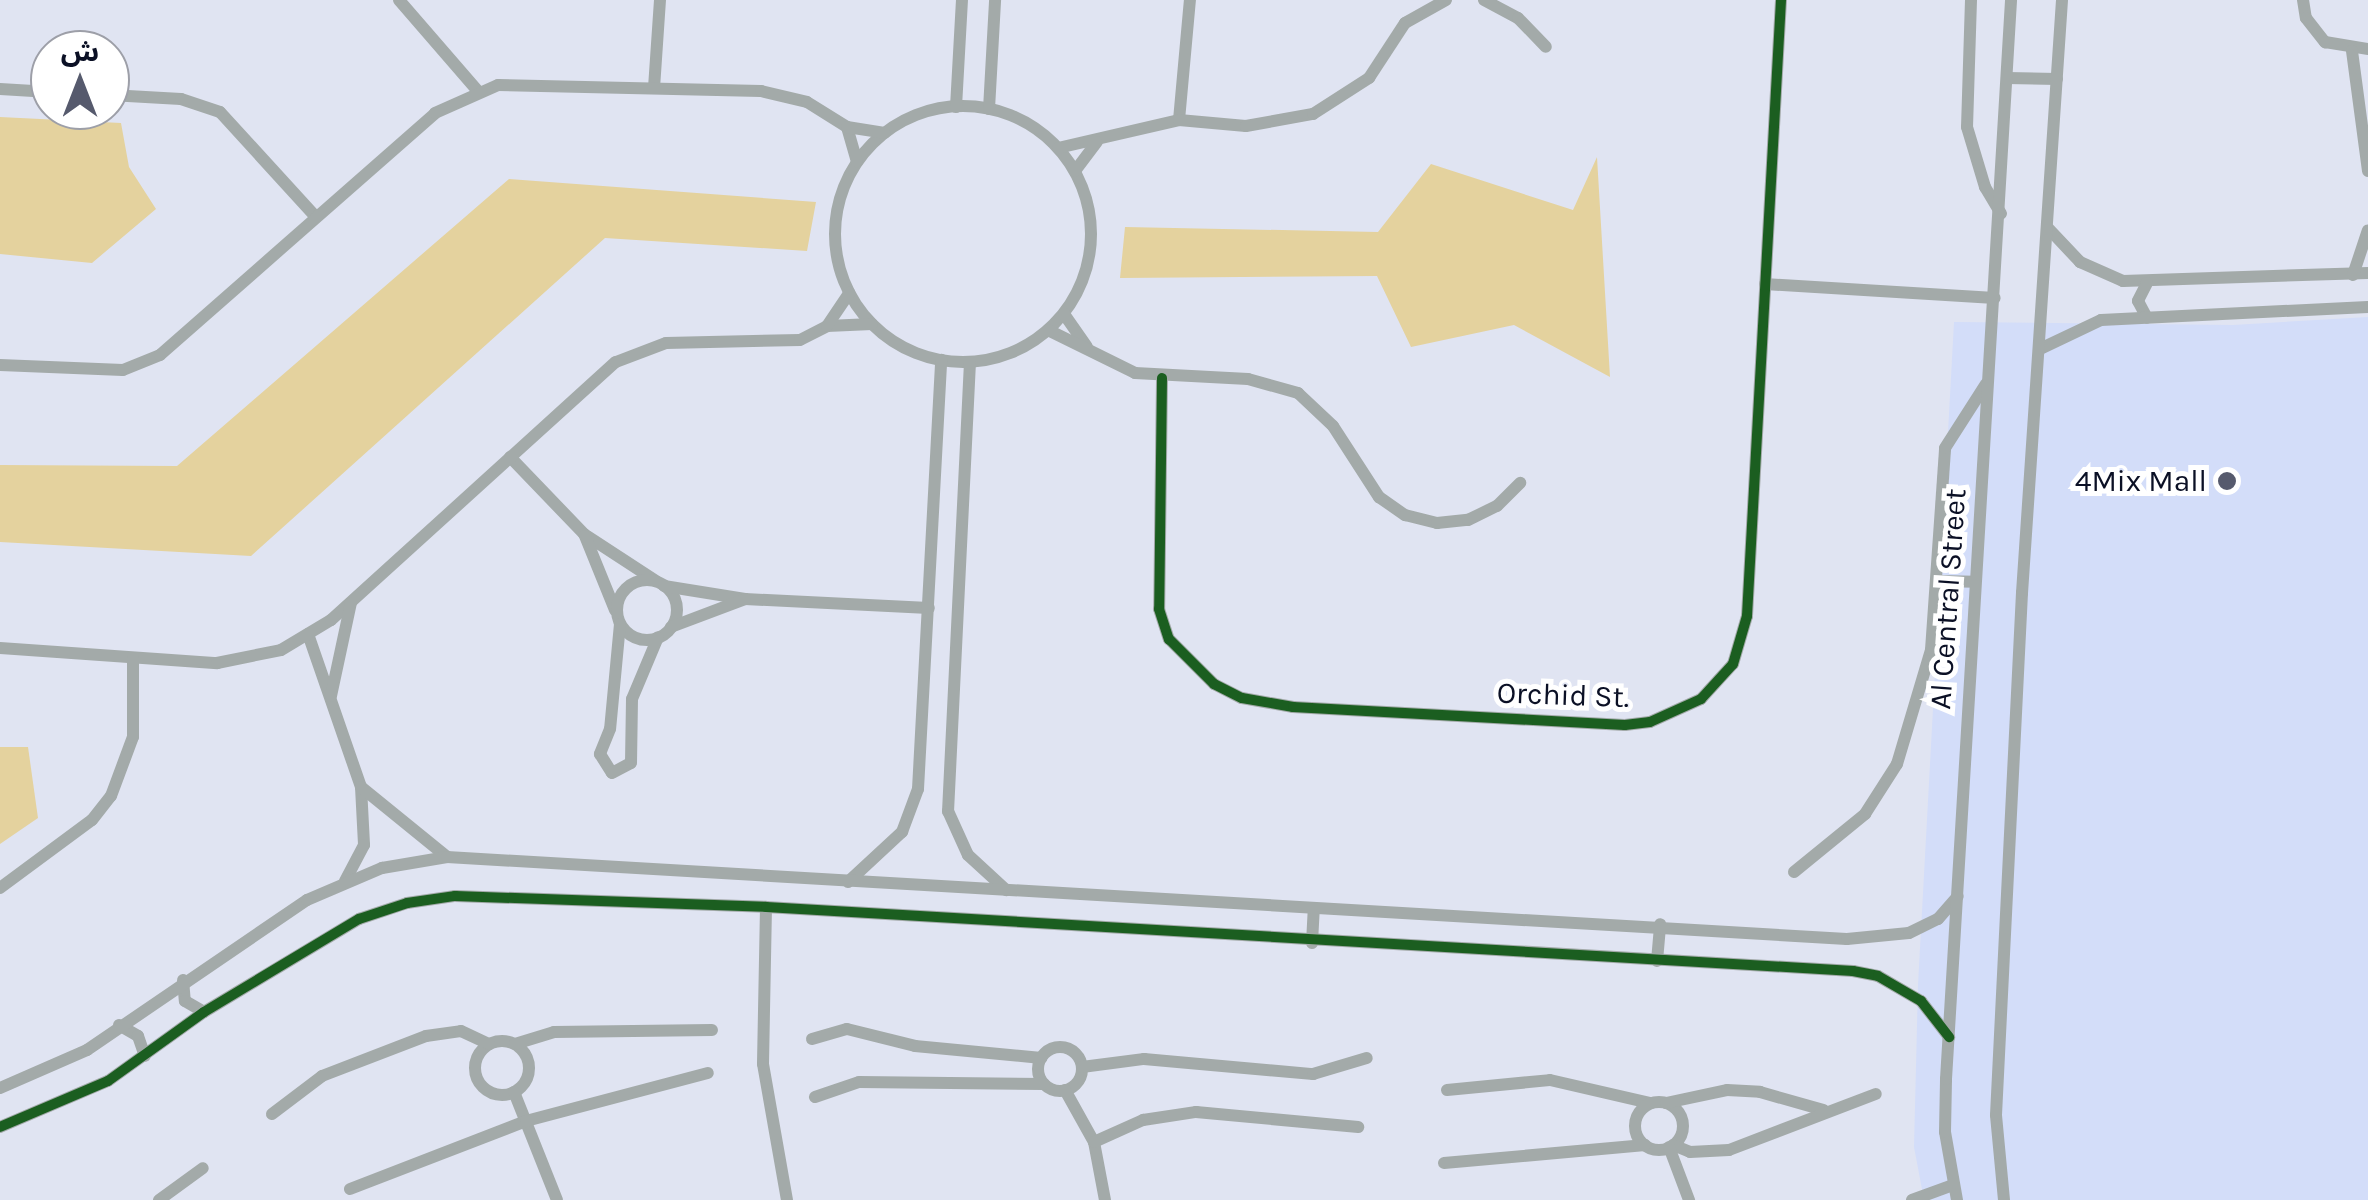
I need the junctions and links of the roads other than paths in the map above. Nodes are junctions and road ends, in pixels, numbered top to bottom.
1 (398, 0) edge
2 (660, 0) edge
3 (962, 0) edge
4 (994, 0) edge
5 (1190, 0) edge
6 (1446, 0) edge
7 (1484, 0) edge
8 (1781, 0) edge
9 (1971, 0) edge
10 (2011, 0) edge
11 (2062, 0) edge
12 (2303, 0) edge
13 (1546, 47) dead end
14 (2368, 49) edge
15 (2352, 51) junction
16 (2007, 78) junction
17 (2057, 79) junction
18 (654, 88) junction
19 (0, 89) edge
20 (477, 90) junction
21 (30, 91) edge
22 (130, 96) edge
23 (956, 107) junction
24 (989, 109) junction
25 (1179, 120) junction
26 (847, 127) junction
27 (885, 133) junction
28 (1097, 142) junction
29 (1058, 148) junction
30 (857, 162) junction
31 (1075, 170) junction
32 (2368, 171) edge
33 (2001, 214) junction
34 (315, 216) junction
35 (2048, 228) junction
36 (2368, 230) edge
37 (2361, 274) edge
38 (2146, 283) junction
39 (1766, 284) junction
40 (849, 293) junction
41 (1994, 298) junction
42 (2368, 307) edge
43 (1064, 314) junction
44 (2146, 318) junction
45 (872, 324) junction
46 (827, 326) junction
47 (1048, 330) junction
48 (1088, 348) junction
49 (2042, 348) junction
50 (941, 360) junction
51 (970, 362) junction
52 (0, 365) edge
53 (1162, 378) junction
54 (1988, 382) junction
55 (510, 457) junction
56 (1520, 483) dead end
57 (584, 534) junction
58 (1936, 581) junction
59 (1974, 582) junction
60 (660, 584) junction
61 (745, 598) junction
62 (351, 600) junction
63 (929, 608) junction
64 (619, 619) junction
65 (671, 627) junction
66 (308, 634) junction
67 (658, 637) junction
68 (0, 648) edge
69 (133, 658) junction
70 (330, 699) junction
71 (610, 729) junction
72 (627, 732) junction
73 (361, 787) junction
74 (447, 857) junction
75 (1794, 872) dead end
76 (345, 881) junction
77 (848, 882) junction
78 (0, 888) edge
79 (1006, 890) junction
80 (1958, 896) junction
81 (766, 907) junction
82 (1314, 908) junction
83 (1660, 924) junction
84 (1312, 942) junction
85 (1657, 961) junction
86 (183, 980) junction
87 (204, 1012) junction
88 (120, 1025) junction
89 (712, 1030) dead end
90 (1949, 1037) junction
91 (812, 1039) dead end
92 (489, 1044) junction
93 (514, 1044) junction
94 (144, 1056) junction
95 (1041, 1058) junction
96 (1367, 1058) dead end
97 (1082, 1067) junction
98 (708, 1073) dead end
99 (1044, 1084) junction
100 (0, 1088) edge
101 (1066, 1090) junction
102 (1447, 1090) dead end
103 (514, 1092) junction
104 (1876, 1094) dead end
105 (815, 1096) dead end
106 (1666, 1103) junction
107 (1650, 1104) junction
108 (1823, 1110) junction
109 (272, 1114) dead end
110 (526, 1120) junction
111 (0, 1127) edge
112 (1358, 1128) dead end
113 (1094, 1142) junction
114 (1645, 1145) junction
115 (1671, 1146) junction
116 (1444, 1163) dead end
117 (203, 1168) dead end
118 (1953, 1185) junction
119 (350, 1189) dead end
120 (159, 1200) edge
121 (557, 1200) edge
122 (787, 1200) edge
123 (1105, 1200) edge
124 (1689, 1200) edge
125 (1912, 1200) edge
126 (1957, 1200) edge
127 (2004, 1200) edge

1 - 20 street
2 - 18 street
3 - 23 street
4 - 24 street
5 - 25 street
6 - 25 street
7 - 13 street
8 - 39 street, Orchid St.
9 - 33 street
10 - 16 street, Al Central Street
11 - 17 street
12 - 15 street
14 - 15 street
15 - 32 street
16 - 17 street
16 - 33 street, Al Central Street
17 - 35 street
18 - 20 street
18 - 26 street
19 - 21 street
20 - 34 street
22 - 34 street
23 - 24 street
23 - 27 street
24 - 29 street
25 - 28 street
26 - 27 street
26 - 30 street
27 - 30 street
28 - 29 street
28 - 31 street
29 - 31 street
30 - 40 street
31 - 43 street
33 - 41 street, Al Central Street
34 - 52 street
35 - 38 street
35 - 49 street
36 - 37 street
37 - 38 street
38 - 44 street
39 - 41 street
39 - 53 street, Orchid St.
40 - 45 street
40 - 46 street
41 - 54 street, Al Central Street
42 - 44 street
43 - 47 street
43 - 48 street
44 - 49 street
45 - 46 street
45 - 50 street
46 - 55 street
47 - 48 street
47 - 51 street
48 - 53 street
49 - 127 street
50 - 51 street
50 - 63 street
51 - 79 street
53 - 56 street
54 - 58 street
54 - 59 street, Al Central Street
55 - 57 street
55 - 62 street
57 - 60 street
57 - 64 street
58 - 59 street
58 - 75 street
59 - 80 street, Al Central Street
60 - 61 street
60 - 64 street
60 - 65 street
61 - 63 street
61 - 65 street
62 - 66 street
62 - 70 street
63 - 77 street
64 - 67 street
64 - 71 street
65 - 67 street
66 - 69 street
66 - 70 street
67 - 72 street
68 - 69 street
69 - 78 street
70 - 73 street
71 - 72 street
71 - 72 street
73 - 74 street
73 - 76 street
74 - 76 street
74 - 77 street
76 - 86 street
77 - 79 street
79 - 82 street
80 - 83 street
80 - 90 street, Al Central Street
81 - 84 street
81 - 87 street
81 - 122 street
82 - 83 street
82 - 84 street
83 - 85 street
84 - 85 street
85 - 90 street
86 - 87 street
86 - 88 street
87 - 94 street
88 - 94 street
88 - 100 street
89 - 93 street
90 - 118 street, Al Central Street
91 - 95 street
92 - 93 street
92 - 103 street
92 - 109 street
93 - 103 street
94 - 111 street
95 - 97 street
95 - 99 street
96 - 97 street
97 - 101 street
98 - 110 street
99 - 101 street
99 - 105 street
101 - 113 street
102 - 107 street
103 - 110 street
104 - 108 street
106 - 107 street
106 - 108 street
106 - 115 street
107 - 114 street
108 - 115 street
110 - 119 street
110 - 121 street
112 - 113 street
113 - 123 street
114 - 115 street
114 - 116 street
115 - 124 street
117 - 120 street
118 - 125 street
118 - 126 street, Al Central Street

